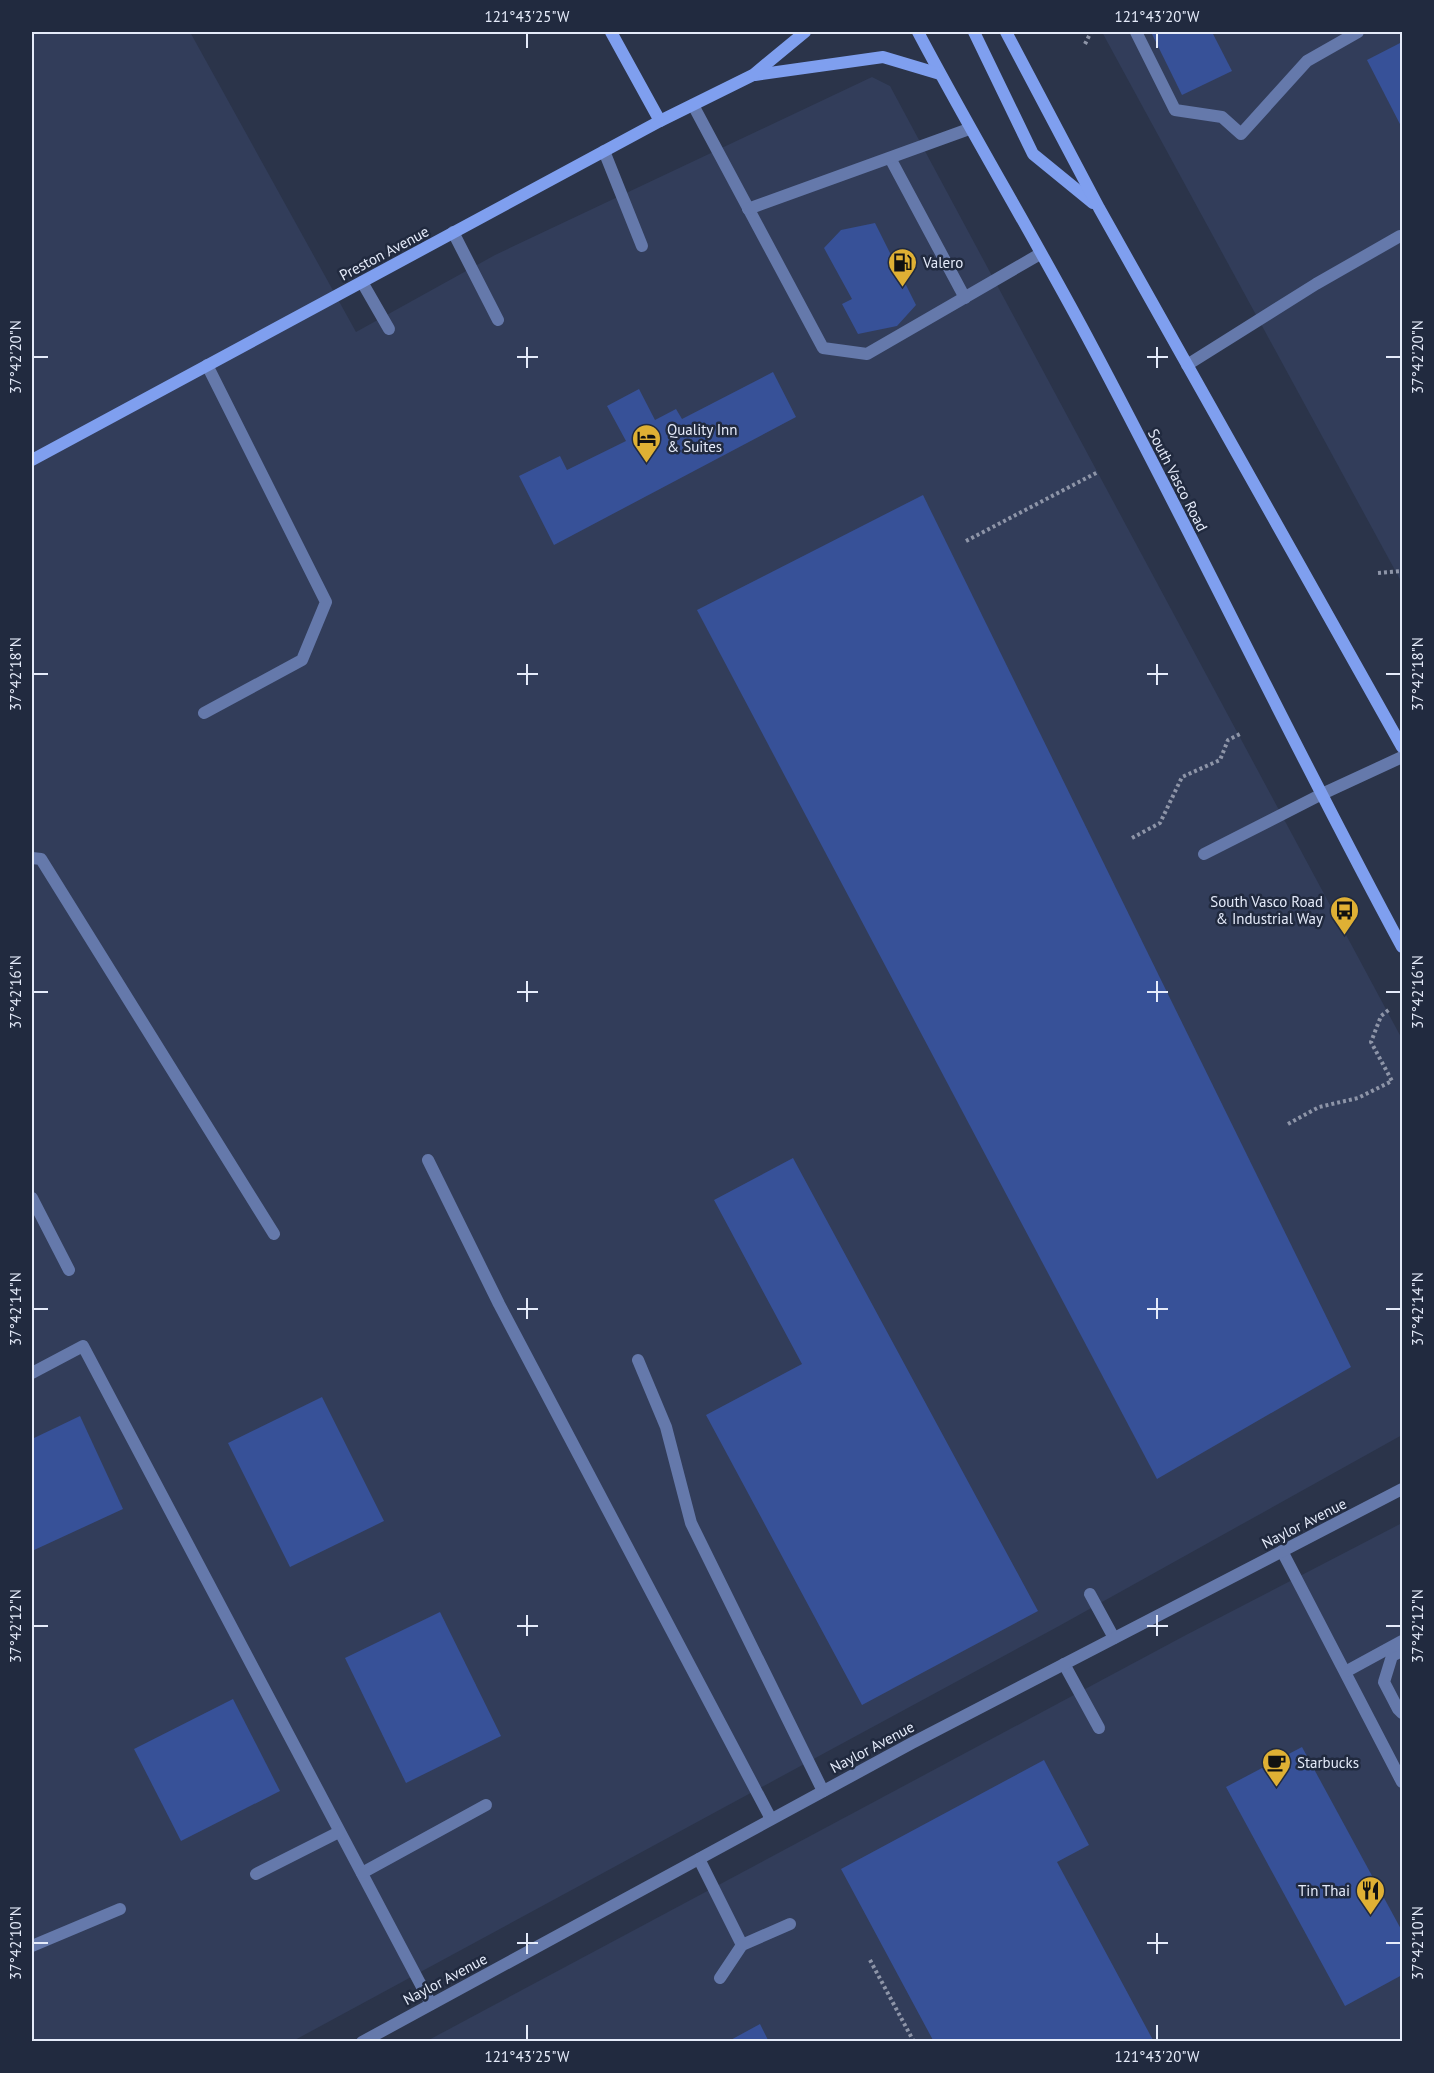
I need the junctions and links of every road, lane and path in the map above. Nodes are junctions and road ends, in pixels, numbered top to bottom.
1 (611, 32) edge
2 (805, 32) edge
3 (918, 32) edge
4 (974, 32) edge
5 (1006, 32) edge
6 (1091, 32) edge
7 (1136, 32) edge
8 (1358, 32) edge
9 (1085, 44) dead end
10 (940, 74) junction
11 (753, 75) junction
12 (693, 105) junction
13 (660, 121) junction
14 (969, 129) junction
15 (604, 151) junction
16 (890, 158) junction
17 (1099, 208) junction
18 (748, 209) junction
19 (453, 232) junction
20 (1400, 236) dead end
21 (642, 246) dead end
22 (1040, 254) junction
23 (362, 282) junction
24 (965, 298) junction
25 (498, 320) dead end
26 (389, 329) dead end
27 (207, 365) junction
28 (1187, 365) junction
29 (32, 460) edge
30 (1098, 472) dead end
31 (966, 541) dead end
32 (1402, 571) edge
33 (1378, 573) dead end
34 (204, 713) dead end
35 (1240, 734) dead end
36 (1402, 747) edge
37 (1402, 757) edge
38 (1322, 794) junction
39 (1132, 838) dead end
40 (1204, 854) dead end
41 (32, 858) edge
42 (1402, 947) edge
43 (1390, 1009) dead end
44 (1288, 1124) dead end
45 (428, 1160) dead end
46 (32, 1198) edge
47 (274, 1234) dead end
48 (69, 1270) dead end
49 (638, 1360) dead end
50 (32, 1373) edge
51 (1402, 1489) edge
52 (1282, 1551) junction
53 (1090, 1594) dead end
54 (1114, 1638) junction
55 (1402, 1641) edge
56 (1402, 1651) edge
57 (1064, 1664) junction
58 (1347, 1671) junction
59 (1402, 1713) edge
60 (1099, 1728) dead end
61 (1402, 1782) edge
62 (823, 1791) junction
63 (486, 1805) dead end
64 (771, 1819) junction
65 (339, 1832) junction
66 (699, 1858) junction
67 (362, 1873) junction
68 (256, 1874) dead end
69 (120, 1909) dead end
70 (790, 1924) dead end
71 (742, 1945) junction
72 (32, 1946) edge
73 (870, 1960) dead end
74 (720, 1978) dead end
75 (431, 2004) junction
76 (362, 2042) edge
77 (914, 2042) edge

1 - 13 main road
2 - 11 main road
3 - 10 main road, South Vasco Road
4 - 17 main road
5 - 17 main road
6 - 9 path
7 - 8 street
10 - 11 main road
10 - 14 main road, South Vasco Road
11 - 12 main road, Preston Avenue
12 - 13 main road, Preston Avenue
12 - 18 street
13 - 15 main road, Preston Avenue
14 - 16 street
14 - 22 main road, South Vasco Road
15 - 19 main road, Preston Avenue
15 - 21 street
16 - 18 street
16 - 24 street
17 - 28 main road
18 - 24 street
19 - 23 main road, Preston Avenue
19 - 25 street
20 - 28 street
22 - 24 street
22 - 38 main road, South Vasco Road
23 - 26 street
23 - 27 main road, Preston Avenue
27 - 29 main road, Preston Avenue
27 - 34 street
28 - 36 main road
30 - 31 path
32 - 33 path
35 - 39 path
37 - 38 street
38 - 40 street
38 - 42 main road, South Vasco Road
41 - 47 street
43 - 44 path
45 - 64 street
46 - 48 street
49 - 62 street
50 - 65 street
51 - 52 street, Naylor Avenue
52 - 54 street, Naylor Avenue
52 - 58 street
53 - 54 street
54 - 57 street, Naylor Avenue
55 - 58 street
56 - 59 street
57 - 60 street
57 - 62 street, Naylor Avenue
58 - 61 street
62 - 64 street, Naylor Avenue
63 - 67 street
64 - 66 street, Naylor Avenue
65 - 67 street
65 - 68 street
66 - 71 street
66 - 75 street, Naylor Avenue
67 - 75 street
69 - 72 street
70 - 71 street
71 - 74 street
73 - 77 path
75 - 76 street, Naylor Avenue

